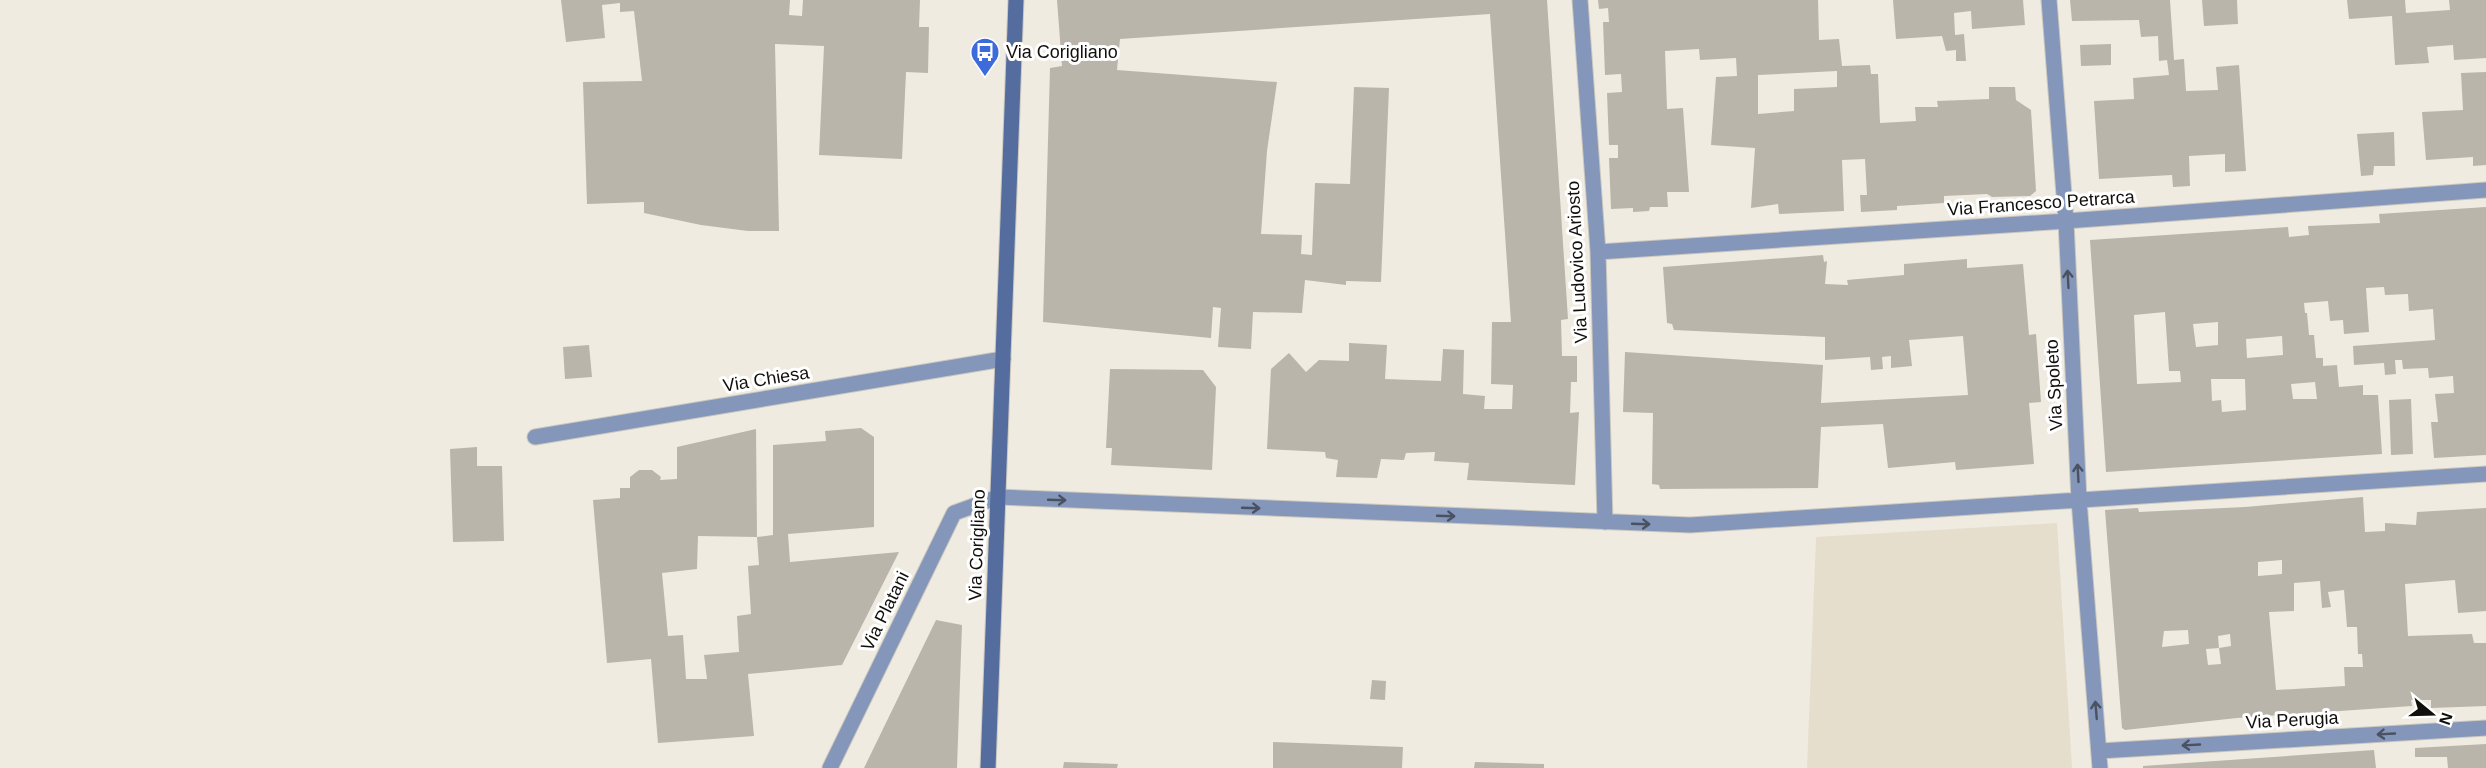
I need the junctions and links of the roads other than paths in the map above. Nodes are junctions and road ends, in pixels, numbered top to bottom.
1 (1016, 0) edge
2 (1580, 0) edge
3 (2049, 0) edge
4 (2486, 190) edge
5 (2066, 221) junction
6 (1598, 252) junction
7 (1003, 359) junction
8 (535, 437) dead end
9 (2486, 474) edge
10 (998, 498) junction
11 (2079, 500) junction
12 (1605, 522) junction
13 (2486, 728) edge
14 (2099, 751) junction
15 (830, 768) edge
16 (988, 768) edge
17 (2100, 768) edge

1 - 7 street, Via Corigliano
2 - 6 street, Via Ludovico Ariosto
3 - 5 street, Via Spoleto
4 - 5 street, Via Francesco Petrarca
5 - 6 street, Via Francesco Petrarca
11 -> 5 street, Via Spoleto
6 - 12 street, Via Ludovico Ariosto
7 - 8 street, Via Chiesa
7 - 10 street, Via Corigliano
9 - 11 street
10 -> 12 street
10 - 15 street, Via Platani
10 - 16 street, Via Corigliano
12 -> 11 street
14 -> 11 street, Via Spoleto
13 -> 14 street, Via Perugia
14 - 17 street, Via Spoleto

